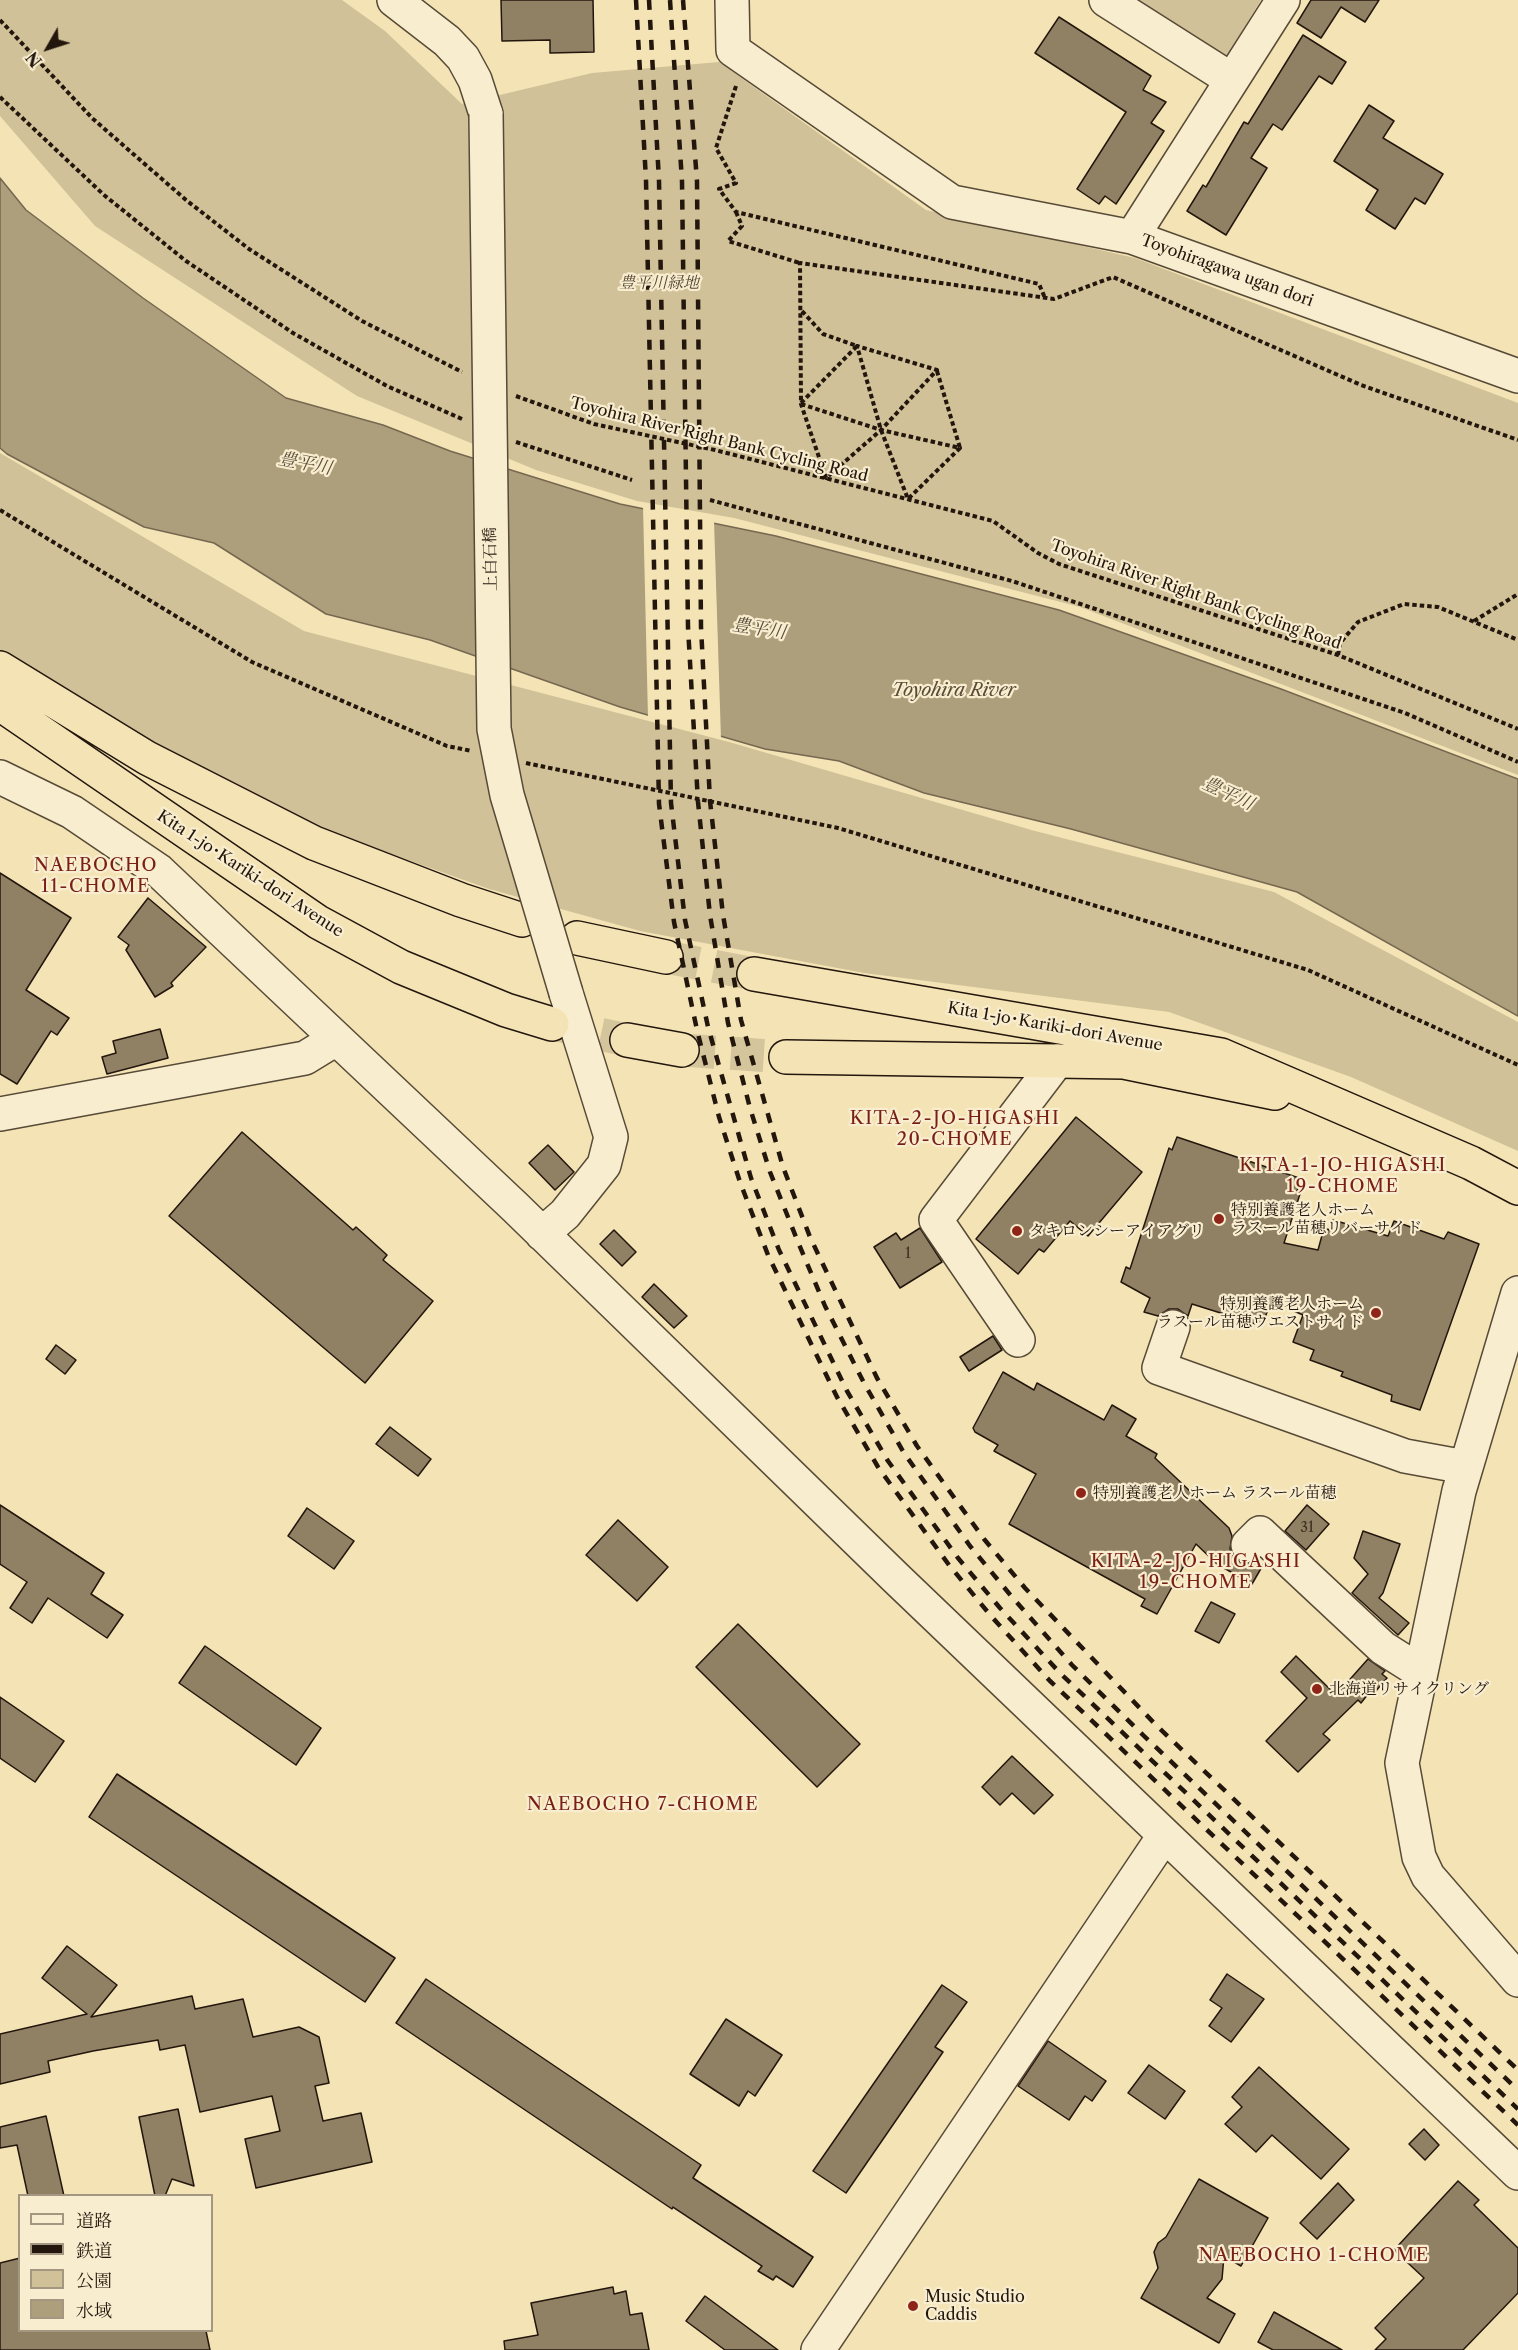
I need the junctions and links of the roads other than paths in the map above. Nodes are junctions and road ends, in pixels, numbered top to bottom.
1 (394, 0) edge
2 (732, 0) edge
3 (1106, 0) edge
4 (1283, 0) edge
5 (1233, 80) junction
6 (1132, 237) junction
7 (1518, 376) edge
8 (0, 668) edge
9 (0, 704) edge
10 (0, 777) edge
11 (522, 920) dead end
12 (577, 938) dead end
13 (666, 957) tunnel mouth
14 (754, 974) tunnel mouth
15 (552, 1024) tunnel mouth
16 (336, 1039) junction
17 (627, 1040) tunnel mouth
18 (682, 1050) tunnel mouth
19 (786, 1057) tunnel mouth
20 (1057, 1061) junction
21 (1347, 1108) junction
22 (0, 1114) edge
23 (1518, 1188) edge
24 (542, 1234) junction
25 (1518, 1293) edge
26 (1173, 1327) dead end
27 (1018, 1340) dead end
28 (1465, 1467) dead end
29 (1248, 1545) dead end
30 (1420, 1672) junction
31 (1164, 1836) junction
32 (1518, 1980) edge
33 (1518, 2173) edge
34 (818, 2350) edge

1 - 24 street, 上白石橋, bridge
2 - 6 street
3 - 5 street
4 - 5 street, Toyohiragawa ugan dori
5 - 6 street, Toyohiragawa ugan dori
6 - 7 street, Toyohiragawa ugan dori
8 - 11 highway
9 - 15 highway, Kita 1-jo･Kariki-dori Avenue
10 - 16 street
12 - 13 highway
14 - 21 highway, Kita 1-jo･Kariki-dori Avenue
16 - 22 street
16 - 24 street
17 - 18 highway
19 - 20 highway, Kita 1-jo･Kariki-dori Avenue
20 - 21 highway, Kita 1-jo･Kariki-dori Avenue
20 - 27 street
21 - 23 highway, Kita 1-jo･Kariki-dori Avenue
24 - 31 street
25 - 30 street
26 - 28 street
29 - 30 street
30 - 32 street
31 - 33 street
31 - 34 street

